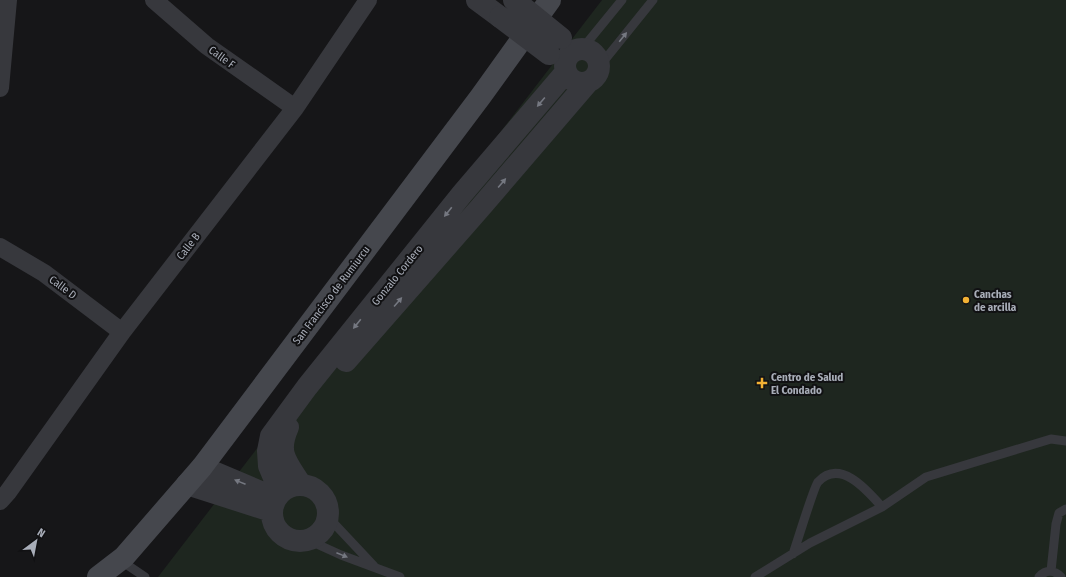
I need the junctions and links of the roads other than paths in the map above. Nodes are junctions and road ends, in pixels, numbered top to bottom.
1 (154, 0) edge
2 (368, 0) edge
3 (477, 0) edge
4 (514, 0) edge
5 (550, 0) edge
6 (622, 0) edge
7 (653, 0) edge
8 (9, 1) edge
9 (567, 55) junction
10 (593, 75) junction
11 (0, 88) edge
12 (294, 108) junction
13 (462, 194) junction
14 (480, 208) junction
15 (0, 247) edge
16 (122, 332) junction
17 (1066, 440) edge
18 (202, 467) junction
19 (187, 484) junction
20 (301, 485) junction
21 (3, 493) edge
22 (275, 501) junction
23 (882, 507) junction
24 (1066, 509) edge
25 (328, 517) junction
26 (308, 540) junction
27 (793, 554) junction
28 (120, 560) junction
29 (376, 568) junction
30 (1050, 571) junction
31 (98, 577) edge
32 (145, 577) edge
33 (400, 577) edge
34 (754, 577) edge
35 (1039, 577) edge
36 (1061, 577) edge

1 - 12 street, Calle F
2 - 12 street, Calle B
3 - 9 street, bridge
4 - 9 street, bridge
5 - 18 main road, San Francisco de Rumiurcu
6 - 9 lane
10 -> 7 lane
8 - 11 street
9 - 10 street
9 - 10 street
9 -> 13 street, Gonzalo Cordero
14 -> 10 street, Gonzalo Cordero
12 - 16 street, Calle B
13 - 14 street
13 -> 22 street, Gonzalo Cordero
20 -> 14 street, Gonzalo Cordero
15 - 16 street, Calle D
16 - 21 street, Calle B
17 - 23 lane
18 - 19 main road, San Francisco de Rumiurcu
22 -> 18 street
19 - 22 street
19 - 28 main road, San Francisco de Rumiurcu
20 - 22 street
20 - 25 street
22 - 26 street
23 - 27 lane
23 - 27 lane
24 - 30 lane
25 - 26 street
25 - 29 lane
26 -> 29 lane
27 - 34 lane
28 - 31 main road, San Francisco de Rumiurcu
28 - 32 lane
29 - 33 lane
30 - 35 lane
30 - 36 lane

